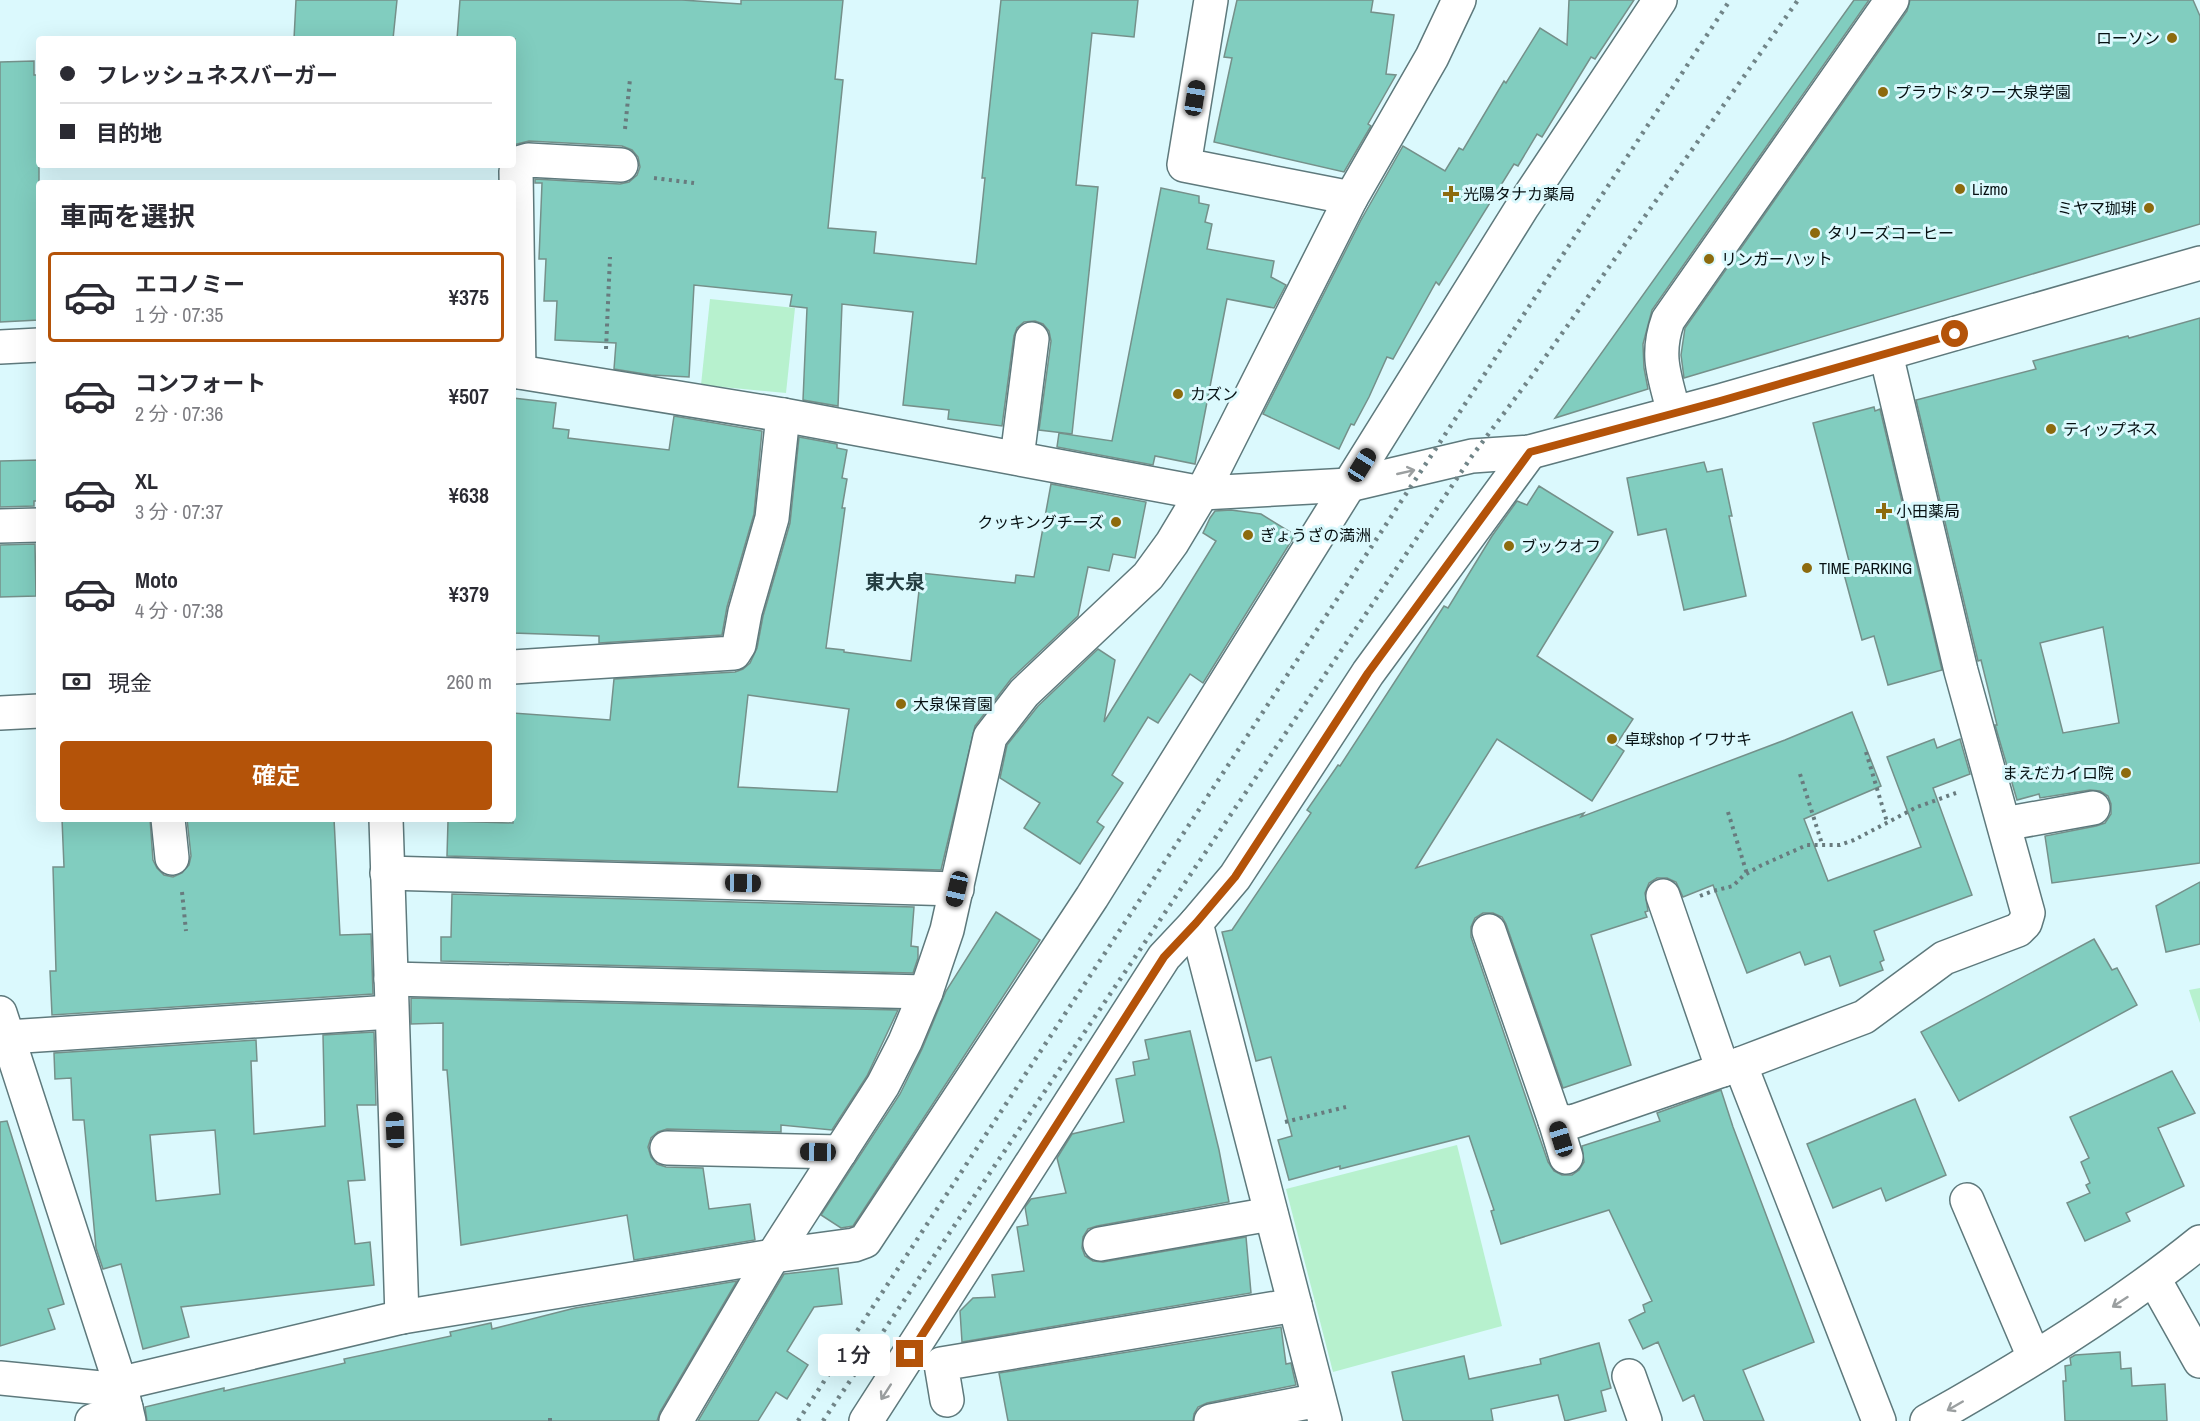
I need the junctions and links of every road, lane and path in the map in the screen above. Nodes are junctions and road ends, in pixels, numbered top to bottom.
1 (1210, 0) edge
2 (1459, 0) edge
3 (1660, 0) edge
4 (1892, 0) edge
5 (621, 165) dead end
6 (1351, 198) junction
7 (610, 257) dead end
8 (2200, 263) edge
9 (1032, 339) dead end
10 (36, 345) edge
11 (0, 347) edge
12 (1886, 354) junction
13 (516, 371) edge
14 (604, 386) junction
15 (1674, 413) junction
16 (783, 415) junction
17 (1530, 452) junction
18 (1017, 458) junction
19 (1349, 484) junction
20 (1202, 493) junction
21 (36, 525) edge
22 (0, 526) edge
23 (516, 667) edge
24 (36, 711) edge
25 (0, 713) edge
26 (1866, 752) dead end
27 (1800, 774) dead end
28 (1990, 779) junction
29 (2093, 808) dead end
30 (1728, 813) dead end
31 (168, 822) edge
32 (386, 822) edge
33 (1887, 822) junction
34 (2004, 824) junction
35 (1822, 844) junction
36 (172, 858) dead end
37 (387, 873) junction
38 (1747, 874) junction
39 (957, 889) junction
40 (1664, 896) dead end
41 (1695, 902) dead end
42 (1196, 923) junction
43 (1489, 931) dead end
44 (391, 979) junction
45 (926, 992) junction
46 (391, 1012) junction
47 (4, 1025) edge
48 (1731, 1067) junction
49 (1346, 1107) dead end
50 (1555, 1121) junction
51 (1249, 1131) junction
52 (666, 1148) dead end
53 (840, 1152) junction
54 (1566, 1157) dead end
55 (1967, 1200) dead end
56 (1271, 1214) junction
57 (2200, 1242) edge
58 (1100, 1244) dead end
59 (773, 1256) junction
60 (2154, 1279) junction
61 (1295, 1305) junction
62 (402, 1317) junction
63 (2034, 1357) junction
64 (2200, 1361) edge
65 (1629, 1376) dead end
66 (0, 1378) edge
67 (947, 1400) dead end
68 (125, 1404) edge
69 (1322, 1411) edge
70 (92, 1421) edge
71 (676, 1421) edge
72 (866, 1421) edge
73 (1211, 1421) edge
74 (1645, 1421) edge
75 (1879, 1421) edge
76 (1928, 1421) edge

1 - 6 street
2 - 6 street
3 - 19 street
4 - 15 street
5 - 13 street
6 - 20 street
7 - 14 path
8 - 12 street
9 - 18 street
10 - 11 street
12 - 15 street
12 - 28 street
13 - 14 street
14 - 16 street
15 - 17 street
16 - 18 street
16 - 23 street
19 -> 17 street
17 - 42 street
18 - 20 street
19 - 20 street
19 - 59 street
20 - 39 street
21 - 22 street
24 - 25 street
26 - 33 path
27 - 35 path
28 - 33 path
28 - 34 street
29 - 34 street
30 - 38 path
31 - 36 street
32 - 37 street
33 - 35 path
34 - 48 street
35 - 38 path
37 - 39 street
37 - 44 street
38 - 41 path
39 - 45 street
40 - 48 street
42 - 51 street
42 -> 72 street
43 - 50 street
44 - 45 street
44 - 46 street
45 - 53 street
46 - 47 street
46 - 62 street
47 - 68 street
48 - 50 street
48 - 75 street
49 - 51 path
50 - 54 street
51 - 56 street
52 - 53 street
53 - 59 street
55 - 63 street
56 - 58 street
56 - 61 street
57 - 60 street
59 - 62 street
59 - 71 street
60 -> 63 street
60 - 64 street
61 - 67 street
61 - 69 street
62 - 68 street
63 -> 76 street
65 - 74 street
66 - 68 street
68 - 70 street
69 - 73 street

